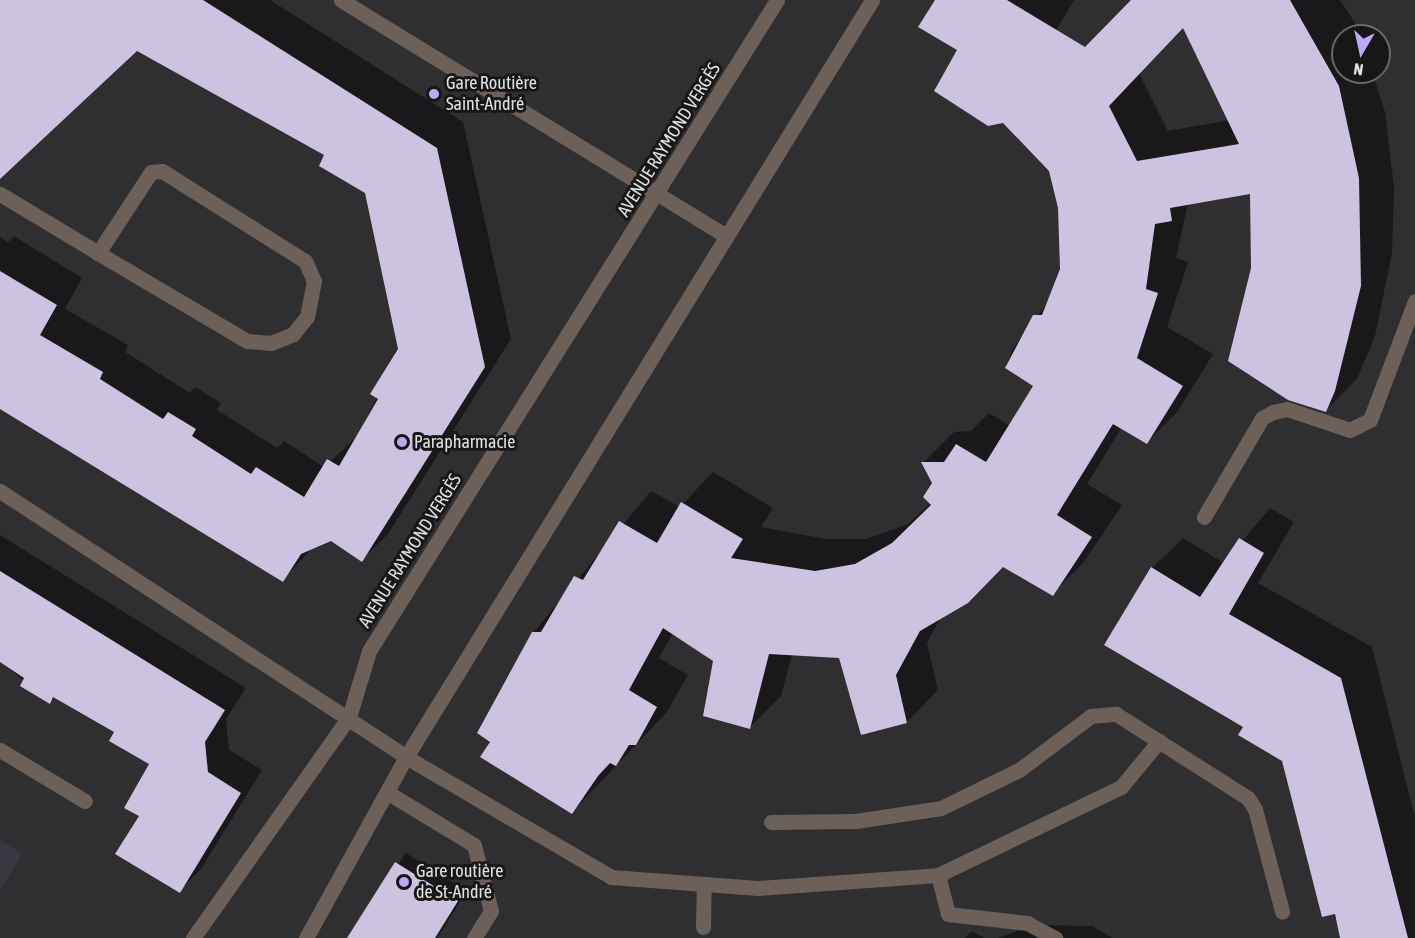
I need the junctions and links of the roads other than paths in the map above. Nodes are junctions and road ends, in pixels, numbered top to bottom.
1 (341, 0) edge
2 (777, 0) edge
3 (872, 0) edge
4 (0, 194) edge
5 (659, 194) junction
6 (726, 236) junction
7 (98, 253) junction
8 (1415, 302) edge
9 (0, 491) edge
10 (1204, 517) dead end
11 (349, 717) junction
12 (1159, 741) junction
13 (0, 750) edge
14 (405, 757) junction
15 (390, 794) junction
16 (85, 801) dead end
17 (771, 822) dead end
18 (938, 875) junction
19 (704, 888) junction
20 (1282, 911) dead end
21 (702, 927) dead end
22 (193, 938) edge
23 (306, 938) edge
24 (474, 938) edge
25 (1055, 938) edge

1 - 5 street
2 - 5 street, AVENUE RAYMOND VERGÈS
3 - 6 street
4 - 7 street
5 - 6 street
5 - 11 street, AVENUE RAYMOND VERGÈS
6 - 14 street
7 - 7 street
8 - 10 street
9 - 11 street
11 - 14 street
11 - 22 street, AVENUE RAYMOND VERGÈS
12 - 17 street
12 - 18 street
12 - 20 street
13 - 16 street
14 - 15 street
14 - 19 street
15 - 23 street
15 - 24 street
18 - 19 street
18 - 25 street
19 - 21 street

